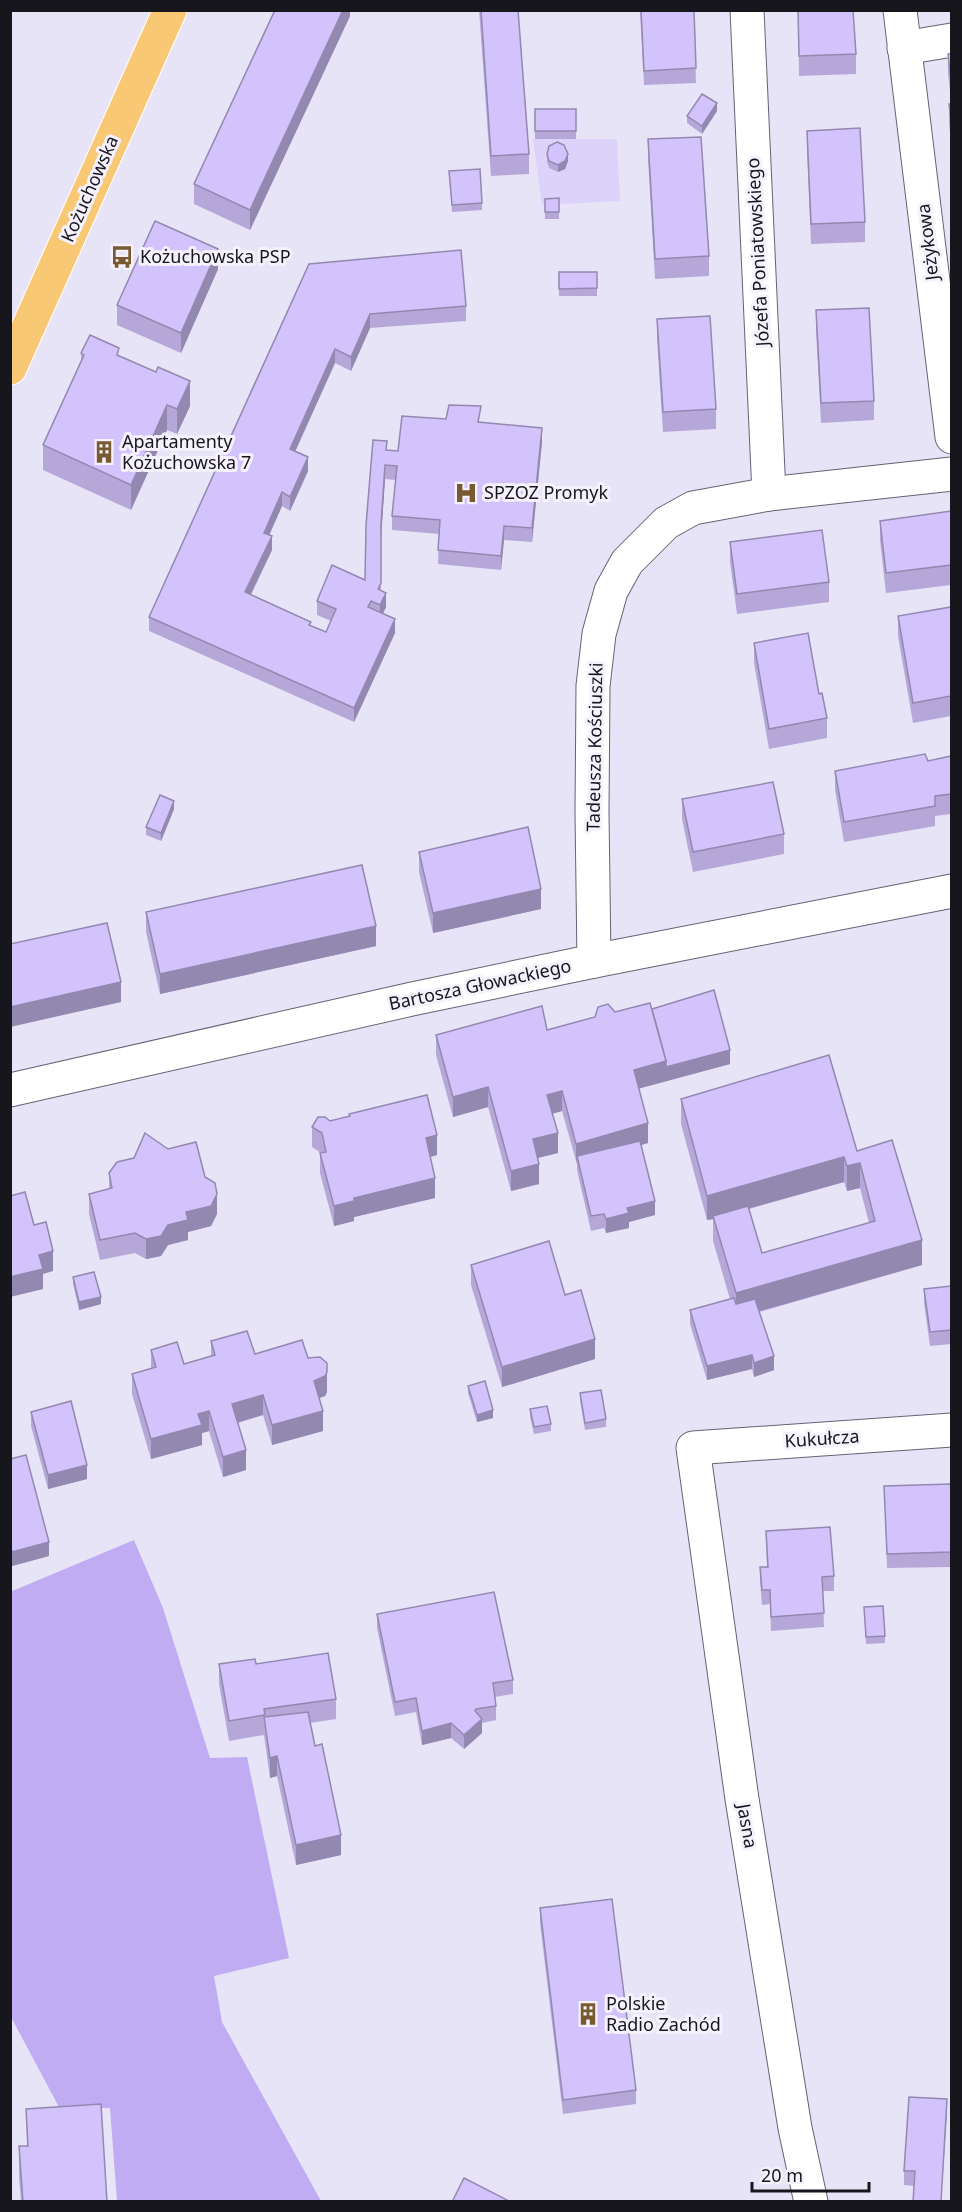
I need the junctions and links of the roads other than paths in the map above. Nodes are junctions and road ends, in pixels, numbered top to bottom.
1 (170, 10) edge
2 (747, 10) edge
3 (900, 10) edge
4 (951, 40) edge
5 (904, 48) junction
6 (10, 368) edge
7 (951, 437) edge
8 (951, 474) edge
9 (769, 494) junction
10 (951, 891) edge
11 (594, 961) junction
12 (10, 1090) edge
13 (951, 1430) edge
14 (693, 1448) joint
15 (811, 2202) edge

1 - 6 main road, Kożuchowska
2 - 9 street, Józefa Poniatowskiego
3 - 5 street, Jeżykowa
4 - 5 street
5 - 7 street, Jeżykowa
8 - 9 street, Tadeusza Kościuszki
9 - 11 street, Tadeusza Kościuszki
10 - 11 street, Bartosza Głowackiego
11 - 12 street, Bartosza Głowackiego
13 - 14 street, Kukułcza
14 - 15 street, Jasna

